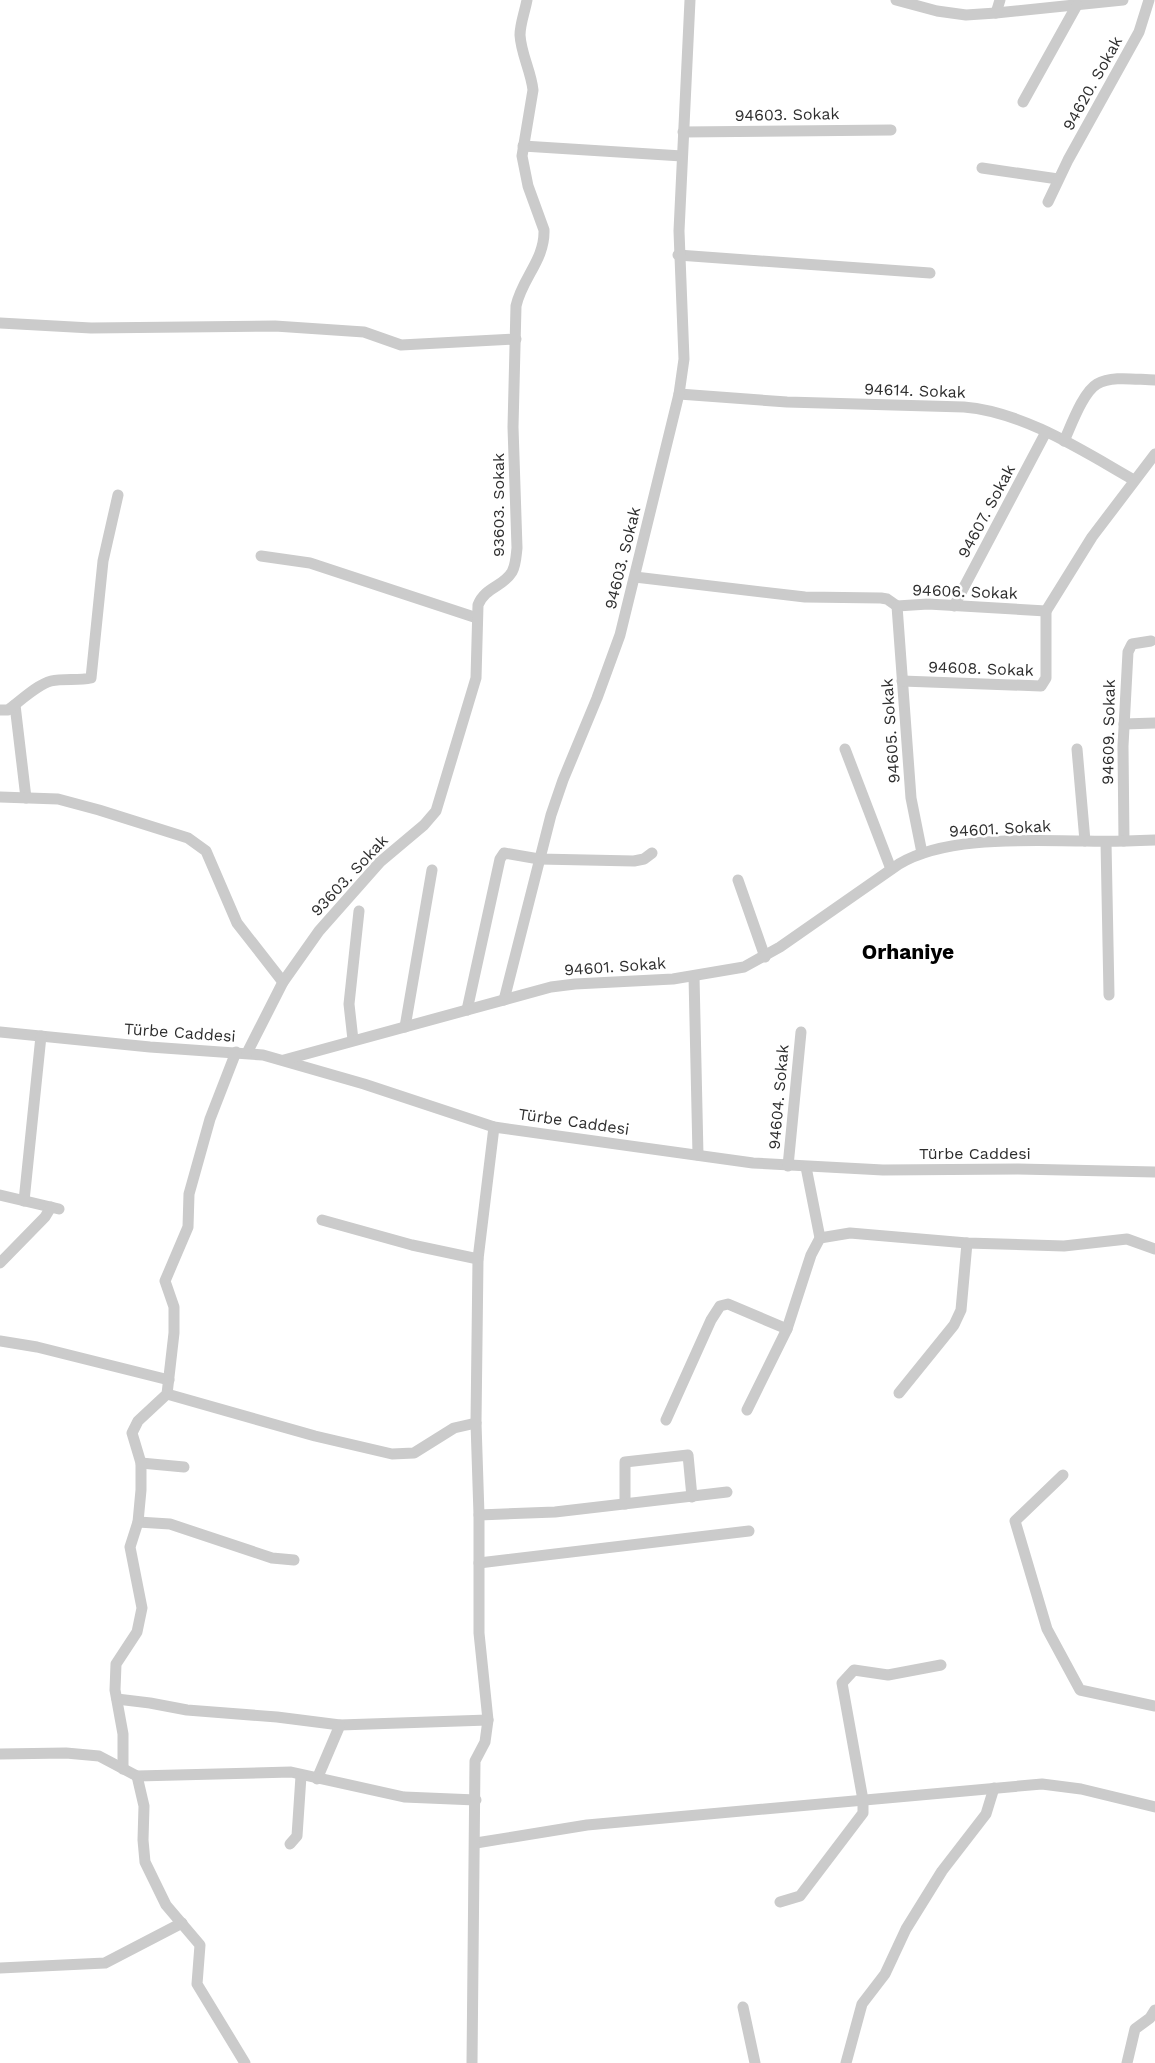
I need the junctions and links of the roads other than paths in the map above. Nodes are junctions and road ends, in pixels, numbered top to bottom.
1 (527, 0) edge
2 (690, 0) edge
3 (896, 0) edge
4 (1000, 0) edge
5 (1123, 0) edge
6 (1149, 0) edge
7 (1077, 5) junction
8 (996, 13) junction
9 (1023, 102) dead end
10 (891, 130) dead end
11 (683, 132) junction
12 (523, 146) junction
13 (682, 156) junction
14 (982, 168) dead end
15 (1058, 180) junction
16 (1048, 202) dead end
17 (678, 254) junction
18 (930, 273) dead end
19 (0, 323) edge
20 (516, 339) junction
21 (1155, 380) edge
22 (680, 394) junction
23 (1046, 432) junction
24 (1064, 441) junction
25 (1155, 454) edge
26 (1134, 480) junction
27 (118, 495) dead end
28 (261, 556) dead end
29 (635, 577) junction
30 (897, 606) junction
31 (954, 606) junction
32 (1046, 611) junction
33 (477, 618) junction
34 (1151, 641) dead end
35 (902, 681) junction
36 (15, 704) junction
37 (0, 710) edge
38 (1155, 723) edge
39 (1124, 724) junction
40 (845, 749) dead end
41 (1077, 749) dead end
42 (0, 797) edge
43 (26, 798) junction
44 (1155, 840) edge
45 (1085, 841) junction
46 (1124, 841) junction
47 (1106, 842) junction
48 (922, 853) junction
49 (652, 854) dead end
50 (539, 859) junction
51 (891, 869) junction
52 (432, 870) dead end
53 (738, 880) dead end
54 (359, 911) dead end
55 (764, 957) junction
56 (694, 976) junction
57 (283, 982) junction
58 (1109, 995) dead end
59 (504, 1000) junction
60 (467, 1010) junction
61 (405, 1027) junction
62 (0, 1032) edge
63 (801, 1032) dead end
64 (41, 1036) junction
65 (354, 1040) junction
66 (242, 1053) junction
67 (284, 1060) junction
68 (494, 1127) junction
69 (698, 1155) junction
70 (788, 1166) junction
71 (806, 1167) junction
72 (1155, 1172) edge
73 (0, 1196) edge
74 (24, 1201) junction
75 (322, 1220) dead end
76 (820, 1238) junction
77 (967, 1243) junction
78 (1155, 1248) edge
79 (478, 1259) junction
80 (0, 1263) edge
81 (787, 1329) junction
82 (0, 1340) edge
83 (169, 1380) junction
84 (899, 1393) dead end
85 (167, 1394) junction
86 (746, 1410) dead end
87 (666, 1420) dead end
88 (476, 1423) junction
89 (141, 1463) junction
90 (184, 1467) dead end
91 (1063, 1475) dead end
92 (727, 1492) dead end
93 (692, 1497) junction
94 (625, 1504) junction
95 (479, 1515) junction
96 (138, 1522) junction
97 (749, 1531) dead end
98 (294, 1560) dead end
99 (479, 1563) junction
100 (942, 1665) dead end
101 (117, 1699) junction
102 (1155, 1706) edge
103 (488, 1720) junction
104 (340, 1725) junction
105 (0, 1754) edge
106 (123, 1769) junction
107 (137, 1776) junction
108 (301, 1776) junction
109 (317, 1779) junction
110 (994, 1788) junction
111 (476, 1800) junction
112 (863, 1800) junction
113 (1155, 1807) edge
114 (290, 1844) dead end
115 (476, 1844) junction
116 (780, 1902) dead end
117 (182, 1923) junction
118 (0, 1968) edge
119 (743, 2007) dead end
120 (1155, 2010) edge
121 (244, 2063) edge
122 (472, 2063) edge
123 (755, 2063) edge
124 (846, 2063) edge
125 (1127, 2063) edge

1 - 12 street, 93603. Sokak
2 - 11 street, 94603. Sokak
3 - 8 street
4 - 8 street
5 - 7 street
6 - 15 street, 94620. Sokak
7 - 8 street
7 - 9 street
10 - 11 street, 94603. Sokak
11 - 13 street, 94603. Sokak
12 - 13 street
12 - 20 street, 93603. Sokak
13 - 17 street, 94603. Sokak
14 - 15 street
15 - 16 street, 94620. Sokak
17 - 18 street
17 - 22 street, 94603. Sokak
19 - 20 street
20 - 33 street, 93603. Sokak
21 - 24 street
22 - 23 street, 94614. Sokak
22 - 29 street, 94603. Sokak
23 - 24 street, 94614. Sokak
23 - 31 street, 94607. Sokak
24 - 26 street, 94614. Sokak
25 - 26 street
26 - 32 street
27 - 36 street
28 - 33 street
29 - 30 street, 94606. Sokak
29 - 50 street, 94603. Sokak
30 - 31 street, 94606. Sokak
30 - 35 street, 94605. Sokak
31 - 32 street, 94606. Sokak
32 - 35 street, 94608. Sokak
33 - 57 street, 93603. Sokak
34 - 39 street, 94609. Sokak
35 - 48 street, 94605. Sokak
36 - 37 street
36 - 43 street
38 - 39 street
39 - 46 street, 94609. Sokak
40 - 51 street
41 - 45 street
42 - 43 street
43 - 57 street
44 - 46 street, 94601. Sokak
45 - 47 street, 94601. Sokak
45 - 48 street, 94601. Sokak
46 - 47 street, 94601. Sokak
47 - 58 street
48 - 51 street, 94601. Sokak
49 - 50 street
50 - 59 street, 94603. Sokak
50 - 60 street
51 - 55 street, 94601. Sokak
52 - 61 street
53 - 55 street
54 - 65 street
55 - 56 street, 94601. Sokak
56 - 59 street, 94601. Sokak
56 - 69 street
57 - 66 street, 93603. Sokak
59 - 60 street, 94601. Sokak
60 - 61 street, 94601. Sokak
61 - 65 street, 94601. Sokak
62 - 64 street, Türbe Caddesi
63 - 70 street, 94604. Sokak
64 - 66 street, Türbe Caddesi
64 - 74 street
65 - 67 street, 94601. Sokak
66 - 67 street, Türbe Caddesi
66 - 83 street, 93603. Sokak
67 - 68 street, Türbe Caddesi
68 - 69 street, Türbe Caddesi
68 - 79 street
69 - 70 street, Türbe Caddesi
70 - 71 street, Türbe Caddesi
71 - 72 street, Türbe Caddesi
71 - 76 street
73 - 74 street
74 - 80 street
75 - 79 street
76 - 77 street
76 - 81 street
77 - 78 street
77 - 84 street
79 - 88 street
81 - 86 street
81 - 87 street
82 - 83 street
83 - 85 street, 93603. Sokak
85 - 88 street
85 - 89 street
88 - 95 street
89 - 90 street
89 - 96 street
91 - 102 street
92 - 93 street
93 - 94 street
93 - 94 street
94 - 95 street
95 - 99 street
96 - 98 street
96 - 101 street
97 - 99 street
99 - 103 street
100 - 112 street
101 - 104 street
101 - 106 street
103 - 104 street
103 - 111 street
104 - 109 street
105 - 106 street
106 - 107 street
107 - 108 street
107 - 117 street
108 - 109 street
108 - 114 street
109 - 111 street
110 - 112 street
110 - 113 street
110 - 124 street
111 - 115 street
112 - 115 street
112 - 116 street
115 - 122 street
117 - 118 street
117 - 121 street
119 - 123 street
120 - 125 street

